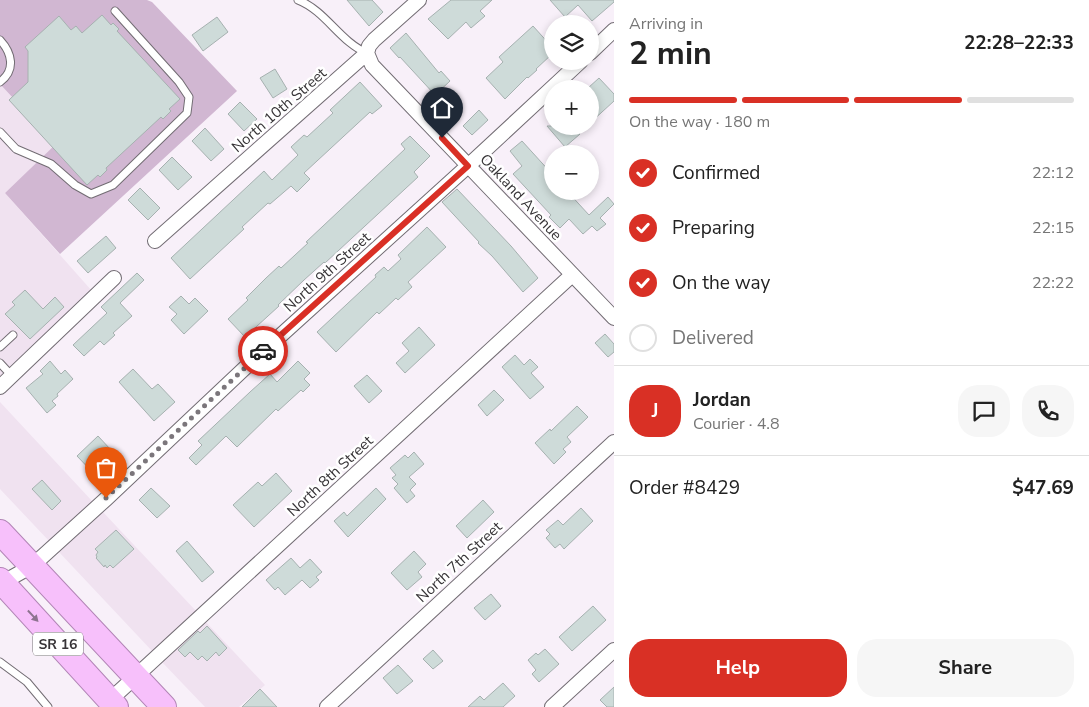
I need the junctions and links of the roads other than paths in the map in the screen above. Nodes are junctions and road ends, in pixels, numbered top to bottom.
1 (298, 0) edge
2 (419, 0) edge
3 (115, 11) dead end
4 (614, 30) edge
5 (0, 40) edge
6 (599, 44) edge
7 (367, 54) junction
8 (571, 70) edge
9 (0, 82) edge
10 (0, 132) edge
11 (468, 166) junction
12 (155, 241) dead end
13 (572, 275) junction
14 (114, 278) dead end
15 (614, 318) edge
16 (13, 335) dead end
17 (0, 347) edge
18 (0, 363) edge
19 (12, 376) junction
20 (0, 387) edge
21 (614, 442) edge
22 (0, 532) edge
23 (32, 566) junction
24 (1, 582) edge
25 (614, 650) edge
26 (0, 662) edge
27 (135, 676) junction
28 (113, 704) edge
29 (48, 707) edge
30 (164, 707) edge
31 (327, 707) edge
32 (552, 707) edge

1 - 7 lane
2 - 7 street, North 10th Street
3 - 10 lane
4 - 6 street
5 - 9 lane
7 - 11 street, Oakland Avenue
7 - 12 street, North 10th Street
8 - 11 street, North 9th Street
11 - 13 street, Oakland Avenue
11 - 23 street, North 9th Street
13 - 15 street, Oakland Avenue
13 - 27 street, North 8th Street
14 - 19 street
16 - 17 lane
18 - 19 lane
19 - 20 street
21 - 31 street, North 7th Street
22 - 23 highway, SR 16
23 - 24 street, North 9th Street
23 - 27 highway, SR 16
24 -> 28 highway, SR 16
25 - 32 street
26 - 29 lane
27 - 28 street, North 8th Street
27 - 30 highway, SR 16

